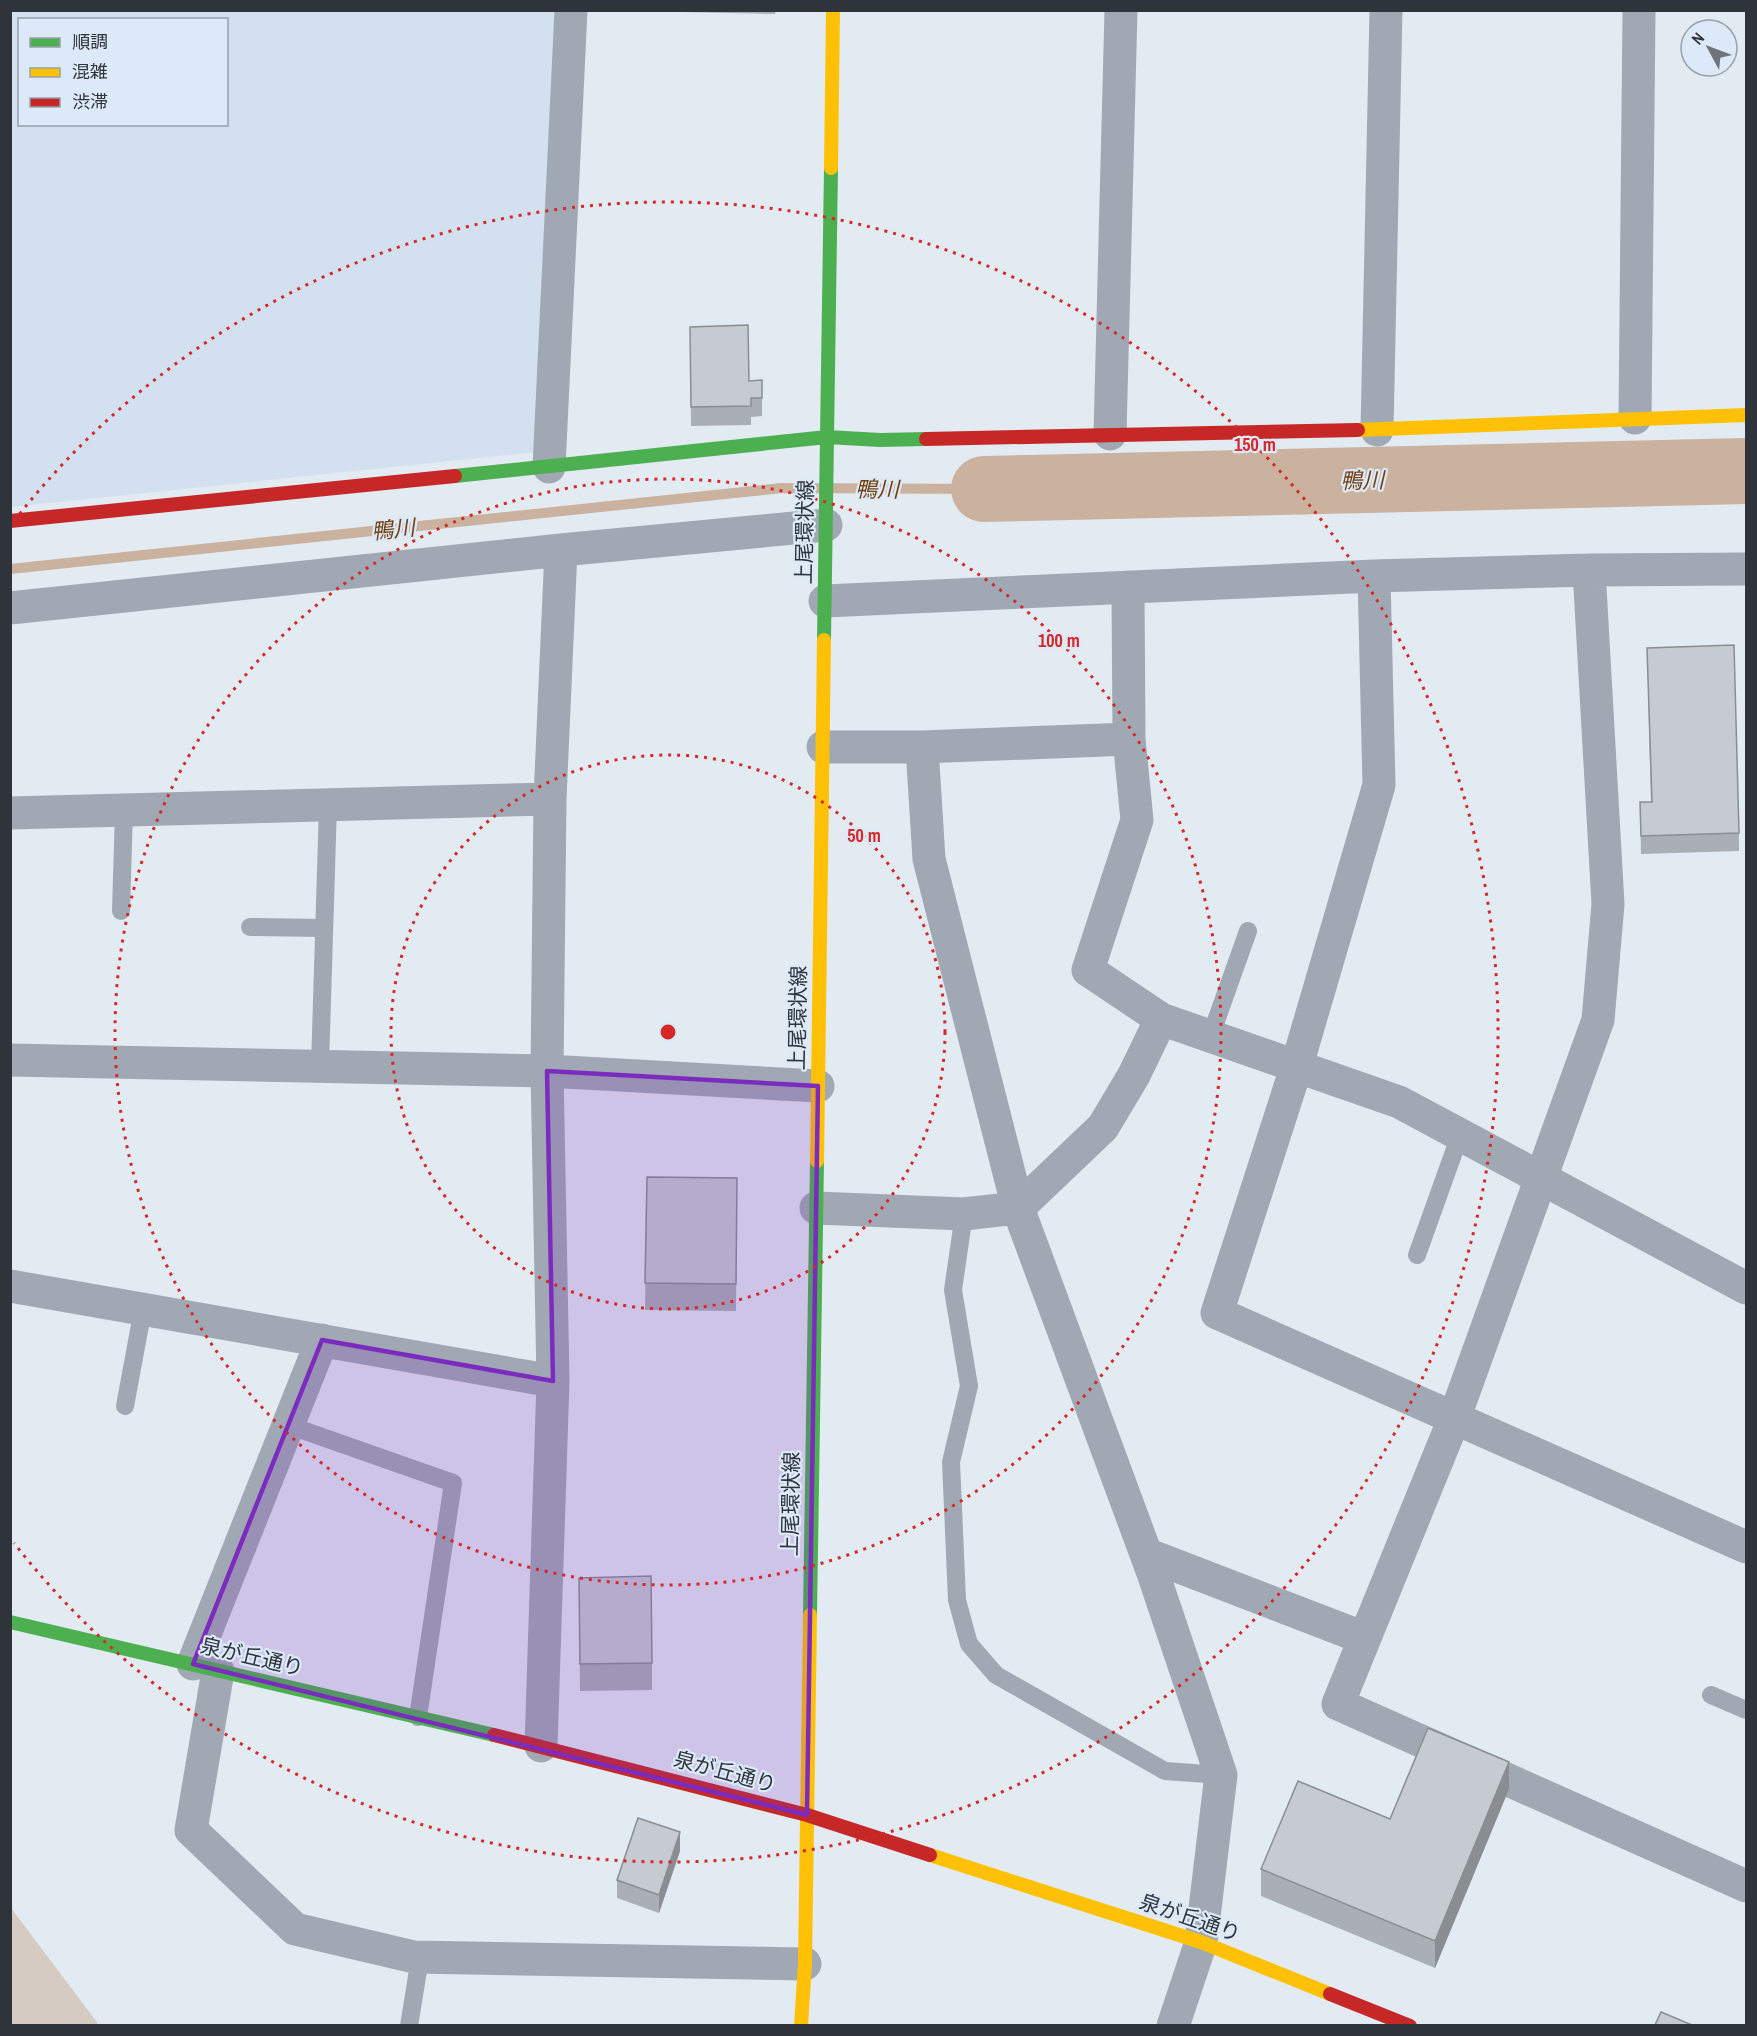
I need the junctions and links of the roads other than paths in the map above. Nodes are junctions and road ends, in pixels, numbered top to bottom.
1 (571, 10) edge
2 (833, 10) edge
3 (1121, 10) edge
4 (1386, 10) edge
5 (1639, 10) edge
6 (1746, 415) edge
7 (1635, 418) junction
8 (1377, 430) junction
9 (1110, 434) junction
10 (827, 437) junction
11 (549, 467) junction
12 (10, 521) edge
13 (826, 525) junction
14 (561, 550) junction
15 (1746, 568) edge
16 (1589, 570) junction
17 (1374, 576) junction
18 (1128, 587) junction
19 (825, 601) junction
20 (10, 608) edge
21 (1129, 739) junction
22 (823, 747) junction
23 (922, 747) junction
24 (550, 799) junction
25 (328, 805) junction
26 (124, 810) junction
27 (10, 813) edge
28 (121, 911) dead end
29 (250, 927) dead end
30 (324, 928) junction
31 (1248, 931) dead end
32 (1161, 1019) junction
33 (1211, 1035) junction
34 (10, 1060) edge
35 (1297, 1065) junction
36 (320, 1066) junction
37 (548, 1071) junction
38 (818, 1086) junction
39 (1460, 1135) junction
40 (1541, 1177) junction
41 (816, 1208) junction
42 (1018, 1208) junction
43 (964, 1214) junction
44 (1417, 1255) dead end
45 (10, 1286) edge
46 (1746, 1288) edge
47 (144, 1309) junction
48 (322, 1340) junction
49 (554, 1381) junction
50 (125, 1406) dead end
51 (1454, 1419) junction
52 (288, 1425) junction
53 (1746, 1546) edge
54 (1146, 1554) junction
55 (10, 1622) edge
56 (1364, 1638) junction
57 (206, 1667) junction
58 (1711, 1695) dead end
59 (1746, 1710) edge
60 (418, 1717) junction
61 (542, 1746) junction
62 (1221, 1775) junction
63 (807, 1815) junction
64 (1746, 1886) edge
65 (1201, 1942) junction
66 (420, 1958) junction
67 (805, 1964) junction
68 (1398, 2023) edge
69 (409, 2025) edge
70 (801, 2025) edge
71 (1173, 2025) edge

1 - 11 street
2 - 10 street, 上尾環状線
3 - 9 street
4 - 8 street
5 - 7 street
6 - 7 street
7 - 8 street
8 - 9 street
9 - 10 street
10 - 11 street
10 - 13 street, 上尾環状線
11 - 12 street
13 - 14 street
13 - 19 street, 上尾環状線
14 - 20 street
14 - 24 street
15 - 16 street
16 - 17 street
16 - 40 street
17 - 18 street
17 - 35 street
18 - 19 street
18 - 21 street
19 - 22 street, 上尾環状線
21 - 23 street
21 - 32 street
22 - 23 street
22 - 38 street, 上尾環状線
23 - 42 street
24 - 25 street
24 - 37 street
25 - 26 street
25 - 30 lane
26 - 27 street
26 - 28 lane
29 - 30 lane
30 - 36 lane
31 - 33 lane
32 - 33 street
32 - 42 street
33 - 35 street
34 - 36 street
35 - 39 street
35 - 51 street
36 - 37 street
37 - 38 street
37 - 49 street
38 - 41 street, 上尾環状線
39 - 40 street
39 - 44 lane
40 - 46 street
40 - 51 street
41 - 43 street
41 - 63 street, 上尾環状線
42 - 43 street
42 - 54 street
43 - 62 lane
45 - 47 street
47 - 48 street
47 - 50 lane
48 - 49 street
48 - 52 street
49 - 61 street
51 - 53 street
51 - 56 street
52 - 57 street
52 - 60 lane
54 - 56 street
54 - 62 street
55 - 57 street, 泉が丘通り
56 - 64 street
57 - 60 street, 泉が丘通り
57 - 66 street
58 - 59 lane
60 - 61 street, 泉が丘通り
61 - 63 street, 泉が丘通り
62 - 65 street
63 - 65 street, 泉が丘通り
63 - 67 street, 上尾環状線
65 - 68 street, 泉が丘通り
65 - 71 street
66 - 67 street
66 - 69 lane
67 - 70 street, 上尾環状線

